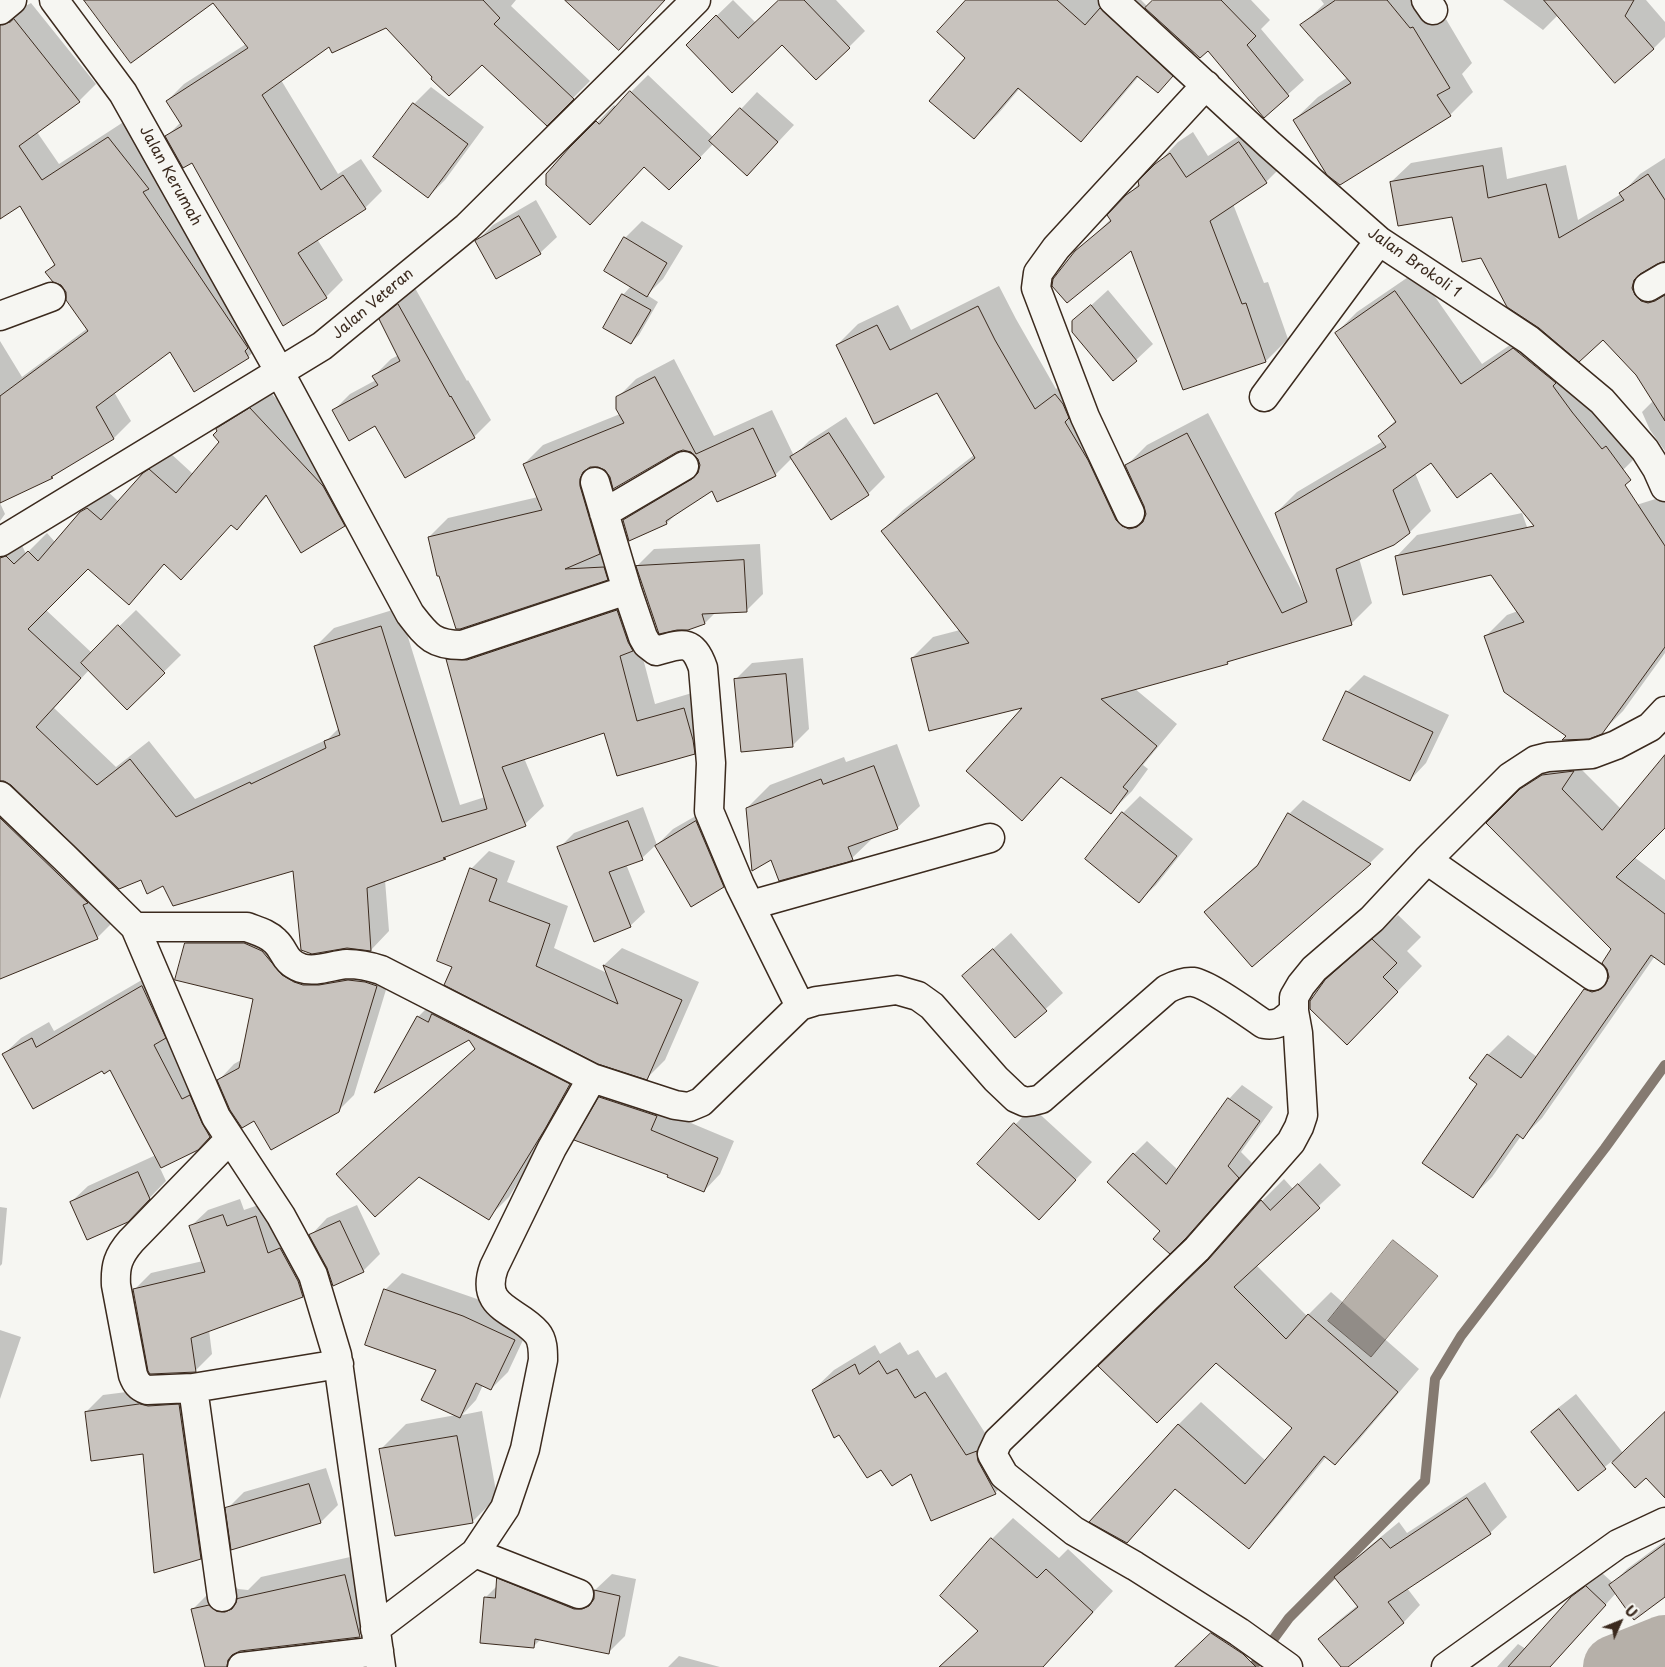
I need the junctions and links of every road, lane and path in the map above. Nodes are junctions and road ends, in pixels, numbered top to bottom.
1 (12, 0) edge
2 (54, 0) edge
3 (696, 0) edge
4 (1113, 0) edge
5 (0, 10) edge
6 (1206, 85) junction
7 (1379, 241) junction
8 (51, 297) dead end
9 (0, 316) edge
10 (276, 366) junction
11 (1264, 397) dead end
12 (684, 466) dead end
13 (1662, 474) edge
14 (595, 482) dead end
15 (604, 513) junction
16 (1130, 513) dead end
17 (0, 542) edge
18 (627, 590) junction
19 (1665, 712) edge
20 (0, 796) edge
21 (990, 838) dead end
22 (1427, 860) junction
23 (751, 906) junction
24 (135, 927) junction
25 (1593, 976) dead end
26 (800, 1006) junction
27 (1294, 1011) junction
28 (592, 1078) junction
29 (230, 1139) junction
30 (339, 1364) junction
31 (193, 1388) junction
32 (1665, 1522) edge
33 (476, 1553) junction
34 (579, 1594) dead end
35 (222, 1597) dead end
36 (379, 1649) edge
37 (242, 1667) edge
38 (1288, 1667) edge
39 (1446, 1667) edge

1 - 5 street
2 - 10 street, Jalan Kerumah
3 - 10 street, Jalan Veteran
4 - 6 street, Jalan Brokoli 1
6 - 7 street, Jalan Brokoli 1
6 - 16 street
7 - 11 street
7 - 13 street, Jalan Brokoli 1
8 - 9 street
10 - 17 street, Jalan Veteran
10 - 18 street, Jalan Kerumah
12 - 15 street
14 - 15 street
15 - 18 street
18 - 23 street
19 - 22 street
20 - 24 street
21 - 23 street
22 - 25 street
22 - 27 street
23 - 26 street
24 - 28 street
24 - 29 street
26 - 27 street
26 - 28 street
27 - 38 street
28 - 33 street
29 - 30 street
29 - 31 street
30 - 31 street
30 - 36 street
31 - 35 street
32 - 39 street
33 - 34 street
33 - 36 street
36 - 37 street

